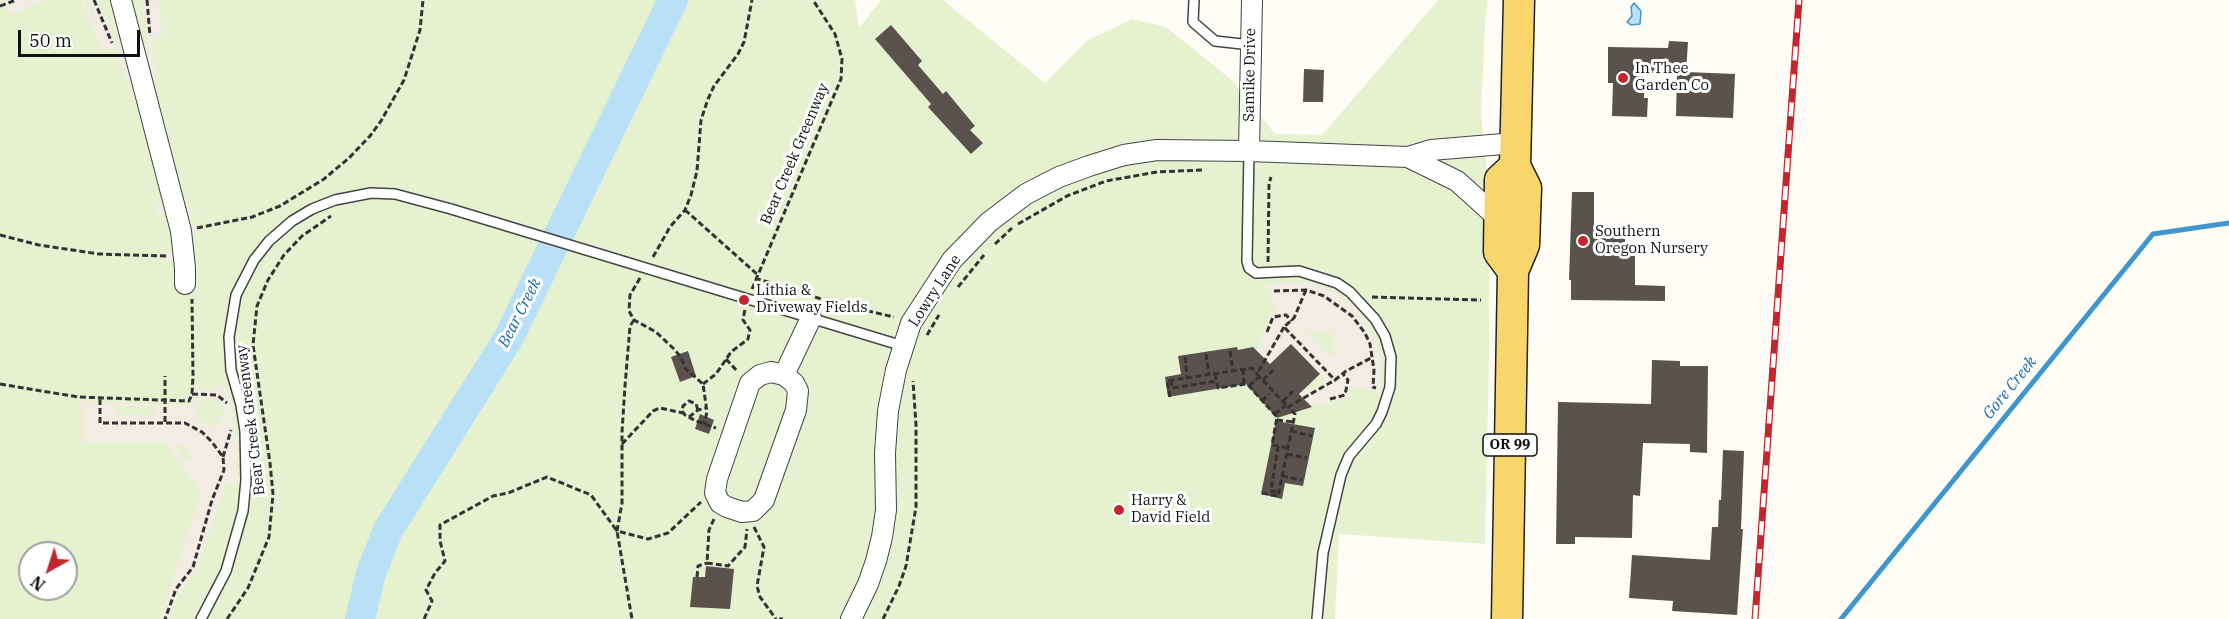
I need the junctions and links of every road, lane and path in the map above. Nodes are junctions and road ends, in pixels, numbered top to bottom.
1 (15, 0) edge
2 (121, 0) edge
3 (423, 0) edge
4 (752, 0) edge
5 (813, 0) edge
6 (1194, 0) edge
7 (1252, 0) edge
8 (1519, 0) edge
9 (0, 6) edge
10 (1251, 45) junction
11 (1249, 151) junction
12 (1515, 155) junction
13 (1408, 157) junction
14 (1215, 169) dead end
15 (1271, 177) dead end
16 (684, 210) junction
17 (334, 214) dead end
18 (1499, 219) junction
19 (181, 231) junction
20 (0, 235) edge
21 (184, 255) junction
22 (651, 261) dead end
23 (1268, 263) dead end
24 (646, 269) dead end
25 (1513, 271) junction
26 (756, 276) junction
27 (753, 285) dead end
28 (189, 289) joint
29 (1306, 290) junction
30 (954, 291) dead end
31 (1274, 291) dead end
32 (1481, 300) dead end
33 (1364, 304) junction
34 (744, 312) dead end
35 (941, 313) dead end
36 (1352, 316) junction
37 (811, 318) junction
38 (901, 318) dead end
39 (634, 320) junction
40 (1292, 321) junction
41 (1284, 327) junction
42 (1267, 332) dead end
43 (926, 338) dead end
44 (903, 346) junction
45 (1230, 351) dead end
46 (1206, 354) dead end
47 (1185, 357) dead end
48 (1373, 357) junction
49 (726, 359) junction
50 (1243, 369) junction
51 (1273, 370) dead end
52 (1233, 371) junction
53 (739, 372) dead end
54 (913, 372) dead end
55 (1209, 374) junction
56 (1215, 374) junction
57 (1342, 374) junction
58 (784, 375) junction
59 (1259, 375) junction
60 (165, 376) dead end
61 (1190, 377) junction
62 (1170, 380) junction
63 (1263, 380) junction
64 (1335, 380) junction
65 (1217, 381) junction
66 (0, 384) edge
67 (703, 384) junction
68 (1244, 384) junction
69 (1193, 385) junction
70 (1249, 386) junction
71 (1293, 391) dead end
72 (1389, 391) junction
73 (192, 394) junction
74 (1269, 394) dead end
75 (1170, 397) dead end
76 (100, 399) junction
77 (1330, 399) dead end
78 (165, 401) junction
79 (1262, 401) junction
80 (1283, 401) junction
81 (229, 406) dead end
82 (1287, 406) junction
83 (706, 408) junction
84 (698, 410) junction
85 (683, 414) junction
86 (1275, 414) junction
87 (689, 417) junction
88 (1277, 420) junction
89 (165, 422) junction
90 (1293, 423) junction
91 (704, 424) junction
92 (232, 429) dead end
93 (1291, 431) junction
94 (732, 434) junction
95 (1312, 436) dead end
96 (622, 444) junction
97 (1278, 446) junction
98 (1288, 448) junction
99 (1287, 454) junction
100 (223, 457) junction
101 (1307, 458) dead end
102 (1274, 471) junction
103 (1283, 474) junction
104 (1302, 480) dead end
105 (1279, 492) junction
106 (1262, 493) dead end
107 (718, 498) junction
108 (617, 531) junction
109 (707, 563) junction
110 (697, 577) dead end
111 (165, 619) edge
112 (201, 619) edge
113 (227, 619) edge
114 (424, 619) edge
115 (632, 619) edge
116 (780, 619) edge
117 (850, 619) edge
118 (883, 619) edge
119 (1317, 619) edge
120 (1507, 619) edge

1 - 9 path
2 - 19 street
3 - 19 path
4 - 16 path
5 - 26 path, Bear Creek Greenway
6 - 10 lane
7 - 10 street, Samike Drive
8 - 12 main road, OR 99
10 - 11 street, Samike Drive
11 - 13 street, Lowry Lane
11 - 33 lane
11 - 44 street, Lowry Lane
12 - 13 street, Lowry Lane
12 - 18 main road, OR 99
12 - 25 main road, OR 99
13 - 18 street, Lowry Lane
14 - 30 path
15 - 23 path
16 - 22 path
16 - 26 path
17 - 113 path, Bear Creek Greenway
18 - 25 main road, OR 99
19 - 21 street
20 - 21 path
21 - 28 street
24 - 39 path
25 - 120 main road, OR 99
26 - 27 path, Bear Creek Greenway
26 - 38 path
28 - 73 path
29 - 31 path
29 - 36 path
29 - 40 path
32 - 33 path
33 - 36 path
33 - 72 lane
34 - 49 path
35 - 43 path
36 - 48 path
37 - 44 lane
37 - 58 street
37 - 112 lane, bridge
39 - 67 path
39 - 96 path
40 - 41 path
40 - 42 path
41 - 59 path
41 - 64 path
44 - 117 street, Lowry Lane
45 - 52 path
46 - 55 path
47 - 61 path
48 - 57 path
48 - 72 path
49 - 53 path
49 - 67 path
50 - 52 path
50 - 59 path
50 - 68 path
51 - 63 path
52 - 56 path
54 - 118 path
55 - 56 path
55 - 61 path
56 - 65 path
57 - 64 path
57 - 77 path
58 - 94 street
58 - 107 street
59 - 63 path
59 - 70 path
60 - 78 path
61 - 62 path
61 - 69 path
62 - 69 path
62 - 75 path
63 - 80 path
64 - 82 path
65 - 68 path
65 - 69 path
66 - 76 path
67 - 83 path
68 - 70 path
70 - 79 path
71 - 80 path
72 - 119 lane
73 - 78 path
73 - 81 path
74 - 79 path
76 - 78 path
76 - 89 path
78 - 89 path
79 - 86 path
80 - 82 path
82 - 86 path
82 - 90 path
83 - 84 path
83 - 91 path
84 - 85 path
84 - 87 path
85 - 87 path
85 - 96 path
86 - 88 path
87 - 91 path
88 - 90 path
88 - 97 path
89 - 100 path
90 - 93 path
91 - 94 path
92 - 100 path
93 - 95 path
93 - 98 path
94 - 107 street
96 - 108 path
97 - 98 path
97 - 102 path
98 - 99 path
99 - 101 path
99 - 103 path
100 - 111 path
102 - 103 path
102 - 105 path
103 - 104 path
103 - 105 path
105 - 106 path
107 - 108 path
107 - 109 path
108 - 114 path
108 - 115 path
109 - 110 path
109 - 116 path

